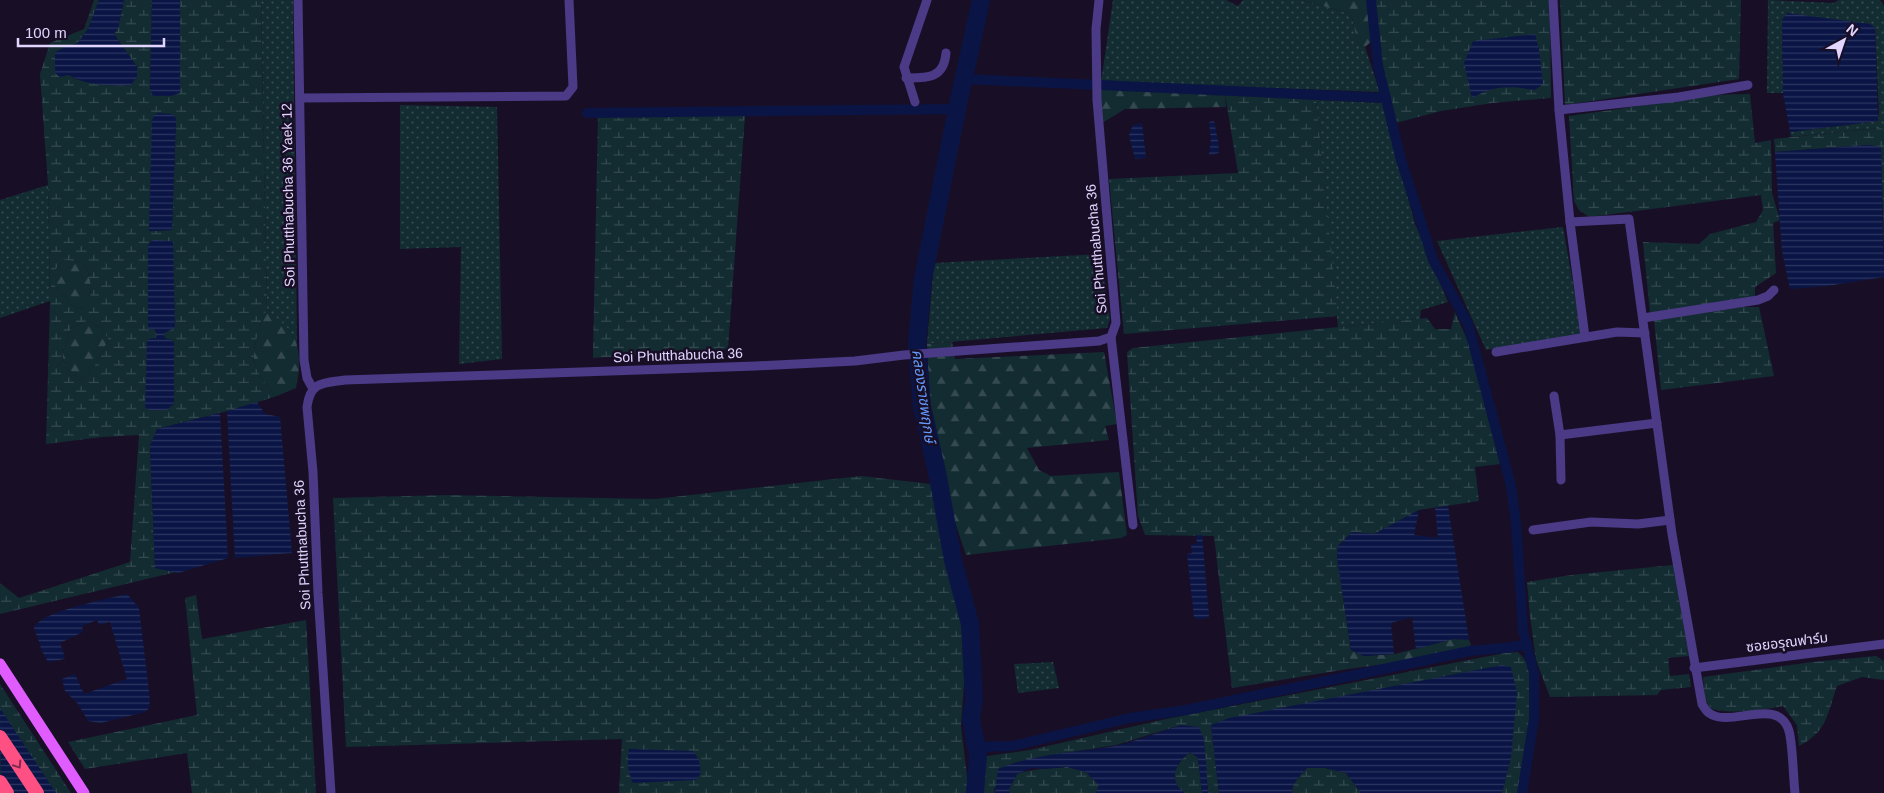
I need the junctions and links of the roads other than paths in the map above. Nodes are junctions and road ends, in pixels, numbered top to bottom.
1 (298, 0) edge
2 (569, 0) edge
3 (927, 0) edge
4 (1099, 0) edge
5 (1553, 0) edge
6 (946, 53) dead end
7 (906, 78) junction
8 (1748, 85) dead end
9 (300, 98) junction
10 (914, 102) dead end
11 (1560, 110) junction
12 (1570, 222) junction
13 (1774, 290) dead end
14 (1643, 318) junction
15 (1645, 333) junction
16 (1585, 337) junction
17 (1111, 338) junction
18 (1496, 352) dead end
19 (313, 389) junction
20 (1554, 396) dead end
21 (1657, 423) junction
22 (1560, 436) junction
23 (1561, 480) dead end
24 (1670, 520) junction
25 (1133, 525) dead end
26 (1533, 530) dead end
27 (1884, 644) edge
28 (0, 664) edge
29 (1694, 668) junction
30 (0, 736) edge
31 (0, 782) edge
32 (7, 793) edge
33 (37, 793) edge
34 (84, 793) edge
35 (331, 793) edge
36 (1795, 793) edge

1 - 9 street, Soi Phutthabucha 36 Yaek 12
2 - 9 street
3 - 7 street
4 - 17 street, Soi Phutthabucha 36
5 - 11 street
6 - 7 street
7 - 10 street
8 - 11 street
9 - 19 street, Soi Phutthabucha 36 Yaek 12
11 - 12 street
12 - 14 street
12 - 16 street
13 - 14 street
14 - 15 street
15 - 16 street
15 - 21 street
16 - 18 street
17 - 19 street, Soi Phutthabucha 36
17 - 25 street
19 - 35 street, Soi Phutthabucha 36
20 - 22 street
21 - 22 street
21 - 24 street
22 - 23 street
24 - 26 street
24 - 29 street
27 - 29 street, ซอยอรุณฟาร์ม
28 - 34 main road
29 - 36 street
30 -> 33 highway
31 - 32 highway

